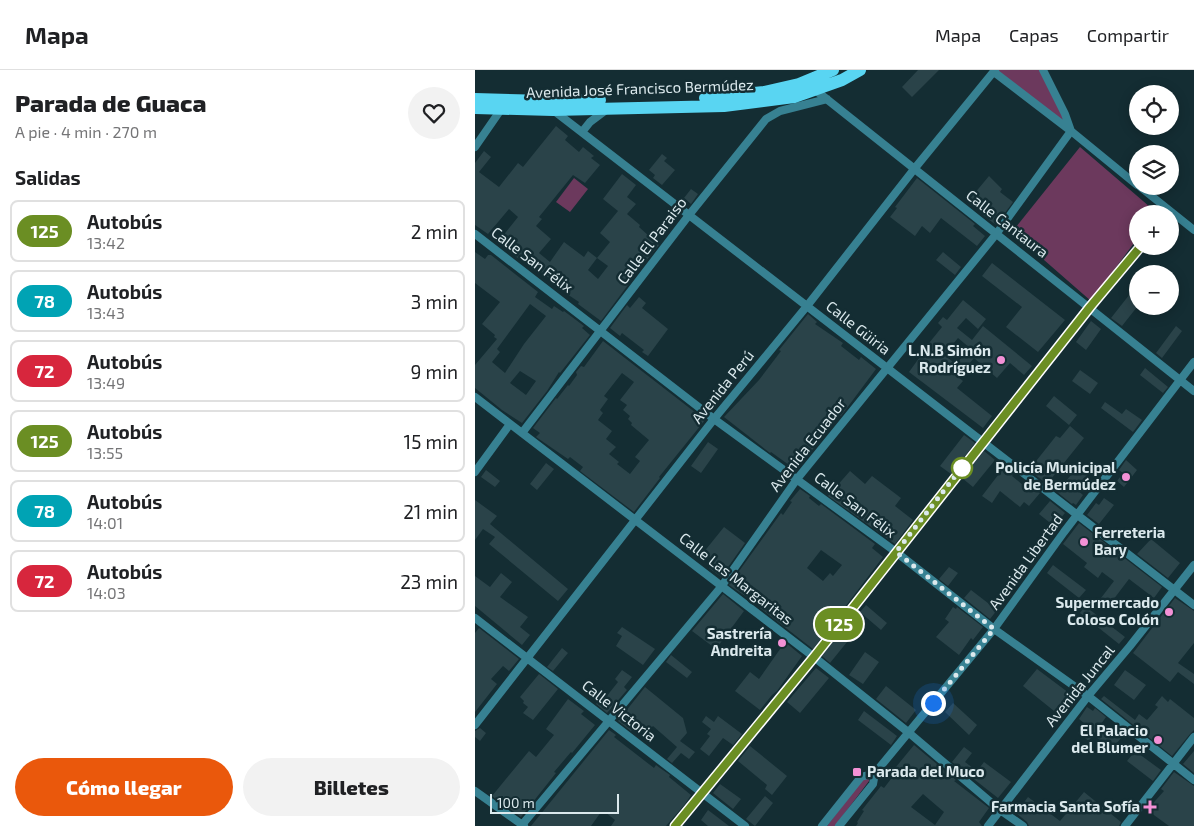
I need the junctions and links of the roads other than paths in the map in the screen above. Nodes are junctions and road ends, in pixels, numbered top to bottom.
1 (833, 70) edge
2 (860, 70) edge
3 (1043, 70) edge
4 (995, 71) edge
5 (799, 84) junction
6 (817, 90) junction
7 (475, 99) edge
8 (827, 99) junction
9 (504, 105) junction
10 (475, 108) edge
11 (607, 109) junction
12 (553, 110) junction
13 (1071, 131) junction
14 (582, 132) junction
15 (475, 148) edge
16 (915, 168) junction
17 (1129, 179) edge
18 (1148, 195) edge
19 (1160, 205) edge
20 (689, 215) junction
21 (1179, 220) edge
22 (1194, 230) edge
23 (475, 234) edge
24 (997, 234) junction
25 (1133, 255) edge
26 (807, 306) junction
27 (1090, 307) junction
28 (601, 331) junction
29 (1194, 362) edge
30 (887, 368) junction
31 (1180, 380) junction
32 (1194, 391) edge
33 (475, 397) edge
34 (714, 419) junction
35 (510, 424) junction
36 (522, 433) junction
37 (983, 442) junction
38 (475, 472) edge
39 (797, 479) junction
40 (1077, 515) junction
41 (635, 520) junction
42 (896, 552) junction
43 (1194, 564) edge
44 (721, 587) junction
45 (1175, 590) junction
46 (1194, 605) edge
47 (475, 618) edge
48 (994, 629) junction
49 (814, 657) junction
50 (527, 658) junction
51 (1088, 696) junction
52 (609, 721) junction
53 (475, 725) edge
54 (908, 732) junction
55 (1194, 737) edge
56 (1173, 763) junction
57 (875, 773) junction
58 (1194, 780) edge
59 (475, 791) edge
60 (702, 792) junction
61 (1000, 810) junction
62 (522, 826) edge
63 (675, 826) edge
64 (745, 826) edge
65 (822, 826) edge
66 (839, 826) edge
67 (988, 826) edge
68 (1023, 826) edge
69 (1125, 826) edge

1 - 5 main road, Avenida José Francisco Bermúdez
2 - 6 main road, Avenida José Francisco Bermúdez
3 - 13 street
4 - 13 street
4 - 16 street, Avenida Perú
5 - 6 street, Calle Cantaura
5 - 9 main road, Avenida José Francisco Bermúdez
6 - 8 street, Calle Cantaura
6 - 11 main road, Avenida José Francisco Bermúdez
7 - 9 main road, Avenida José Francisco Bermúdez
8 - 16 street, Calle Cantaura
8 - 20 street, Calle El Paraiso
9 - 10 main road, Avenida José Francisco Bermúdez
9 - 12 main road, Avenida José Francisco Bermúdez
9 - 15 street
11 - 12 main road, Avenida José Francisco Bermúdez
11 - 14 street
12 - 14 street, Calle Güiria
13 - 17 street
13 - 24 street, Avenida Ecuador
14 - 20 street, Calle Güiria
16 - 24 street, Calle Cantaura
16 - 26 street, Avenida Perú
18 - 19 street
20 - 26 street, Calle Güiria
20 - 28 street, Calle El Paraiso
21 - 22 street
23 - 28 street, Calle San Félix
24 - 27 street, Calle Cantaura
24 - 30 street, Avenida Ecuador
25 - 27 street
26 - 30 street, Calle Güiria
26 - 34 street, Avenida Perú
27 - 31 street, Calle Cantaura
27 - 37 street
28 - 34 street, Calle San Félix
28 - 36 street, Calle El Paraiso
29 - 31 street, Avenida Libertad
30 - 37 street, Calle Güiria
30 - 39 street, Avenida Ecuador
31 - 32 street, Calle Cantaura
31 - 40 street, Avenida Libertad
33 - 35 street, Calle Las Margaritas
34 - 39 street, Calle San Félix
34 - 41 street, Avenida Perú
35 - 36 street, Calle Las Margaritas
35 - 38 street
36 - 41 street, Calle Las Margaritas
37 - 40 street, Calle Güiria
37 - 42 street
39 - 42 street, Calle San Félix
39 - 44 street, Avenida Ecuador
40 - 45 street, Calle Güiria
40 - 48 street, Avenida Libertad
41 - 44 street, Calle Las Margaritas
41 - 50 street, Avenida Perú
42 - 48 street, Calle San Félix
42 - 49 street
43 - 45 street, Avenida Juncal
44 - 49 street, Calle Las Margaritas
44 - 52 street, Avenida Ecuador
45 - 46 street, Calle Güiria
45 - 51 street, Avenida Juncal
47 - 50 street, Calle Victoria
48 - 51 street, Calle San Félix
48 - 54 street, Avenida Libertad
49 - 54 street, Calle Las Margaritas
49 - 60 street
50 - 52 street, Calle Victoria
50 - 53 street, Avenida Perú
51 - 56 street, Calle San Félix
51 - 61 street, Avenida Juncal
52 - 60 street, Calle Victoria
52 - 62 street, Avenida Ecuador
54 - 57 street, Avenida Libertad
54 - 61 street, Calle Las Margaritas
55 - 56 street
56 - 58 street, Calle San Félix
56 - 69 street
57 - 65 street, Avenida Libertad
57 - 66 street, Avenida Libertad
59 - 62 street
60 - 63 street
60 - 64 street, Calle Victoria
61 - 67 street, Avenida Juncal
61 - 68 street, Calle Las Margaritas

